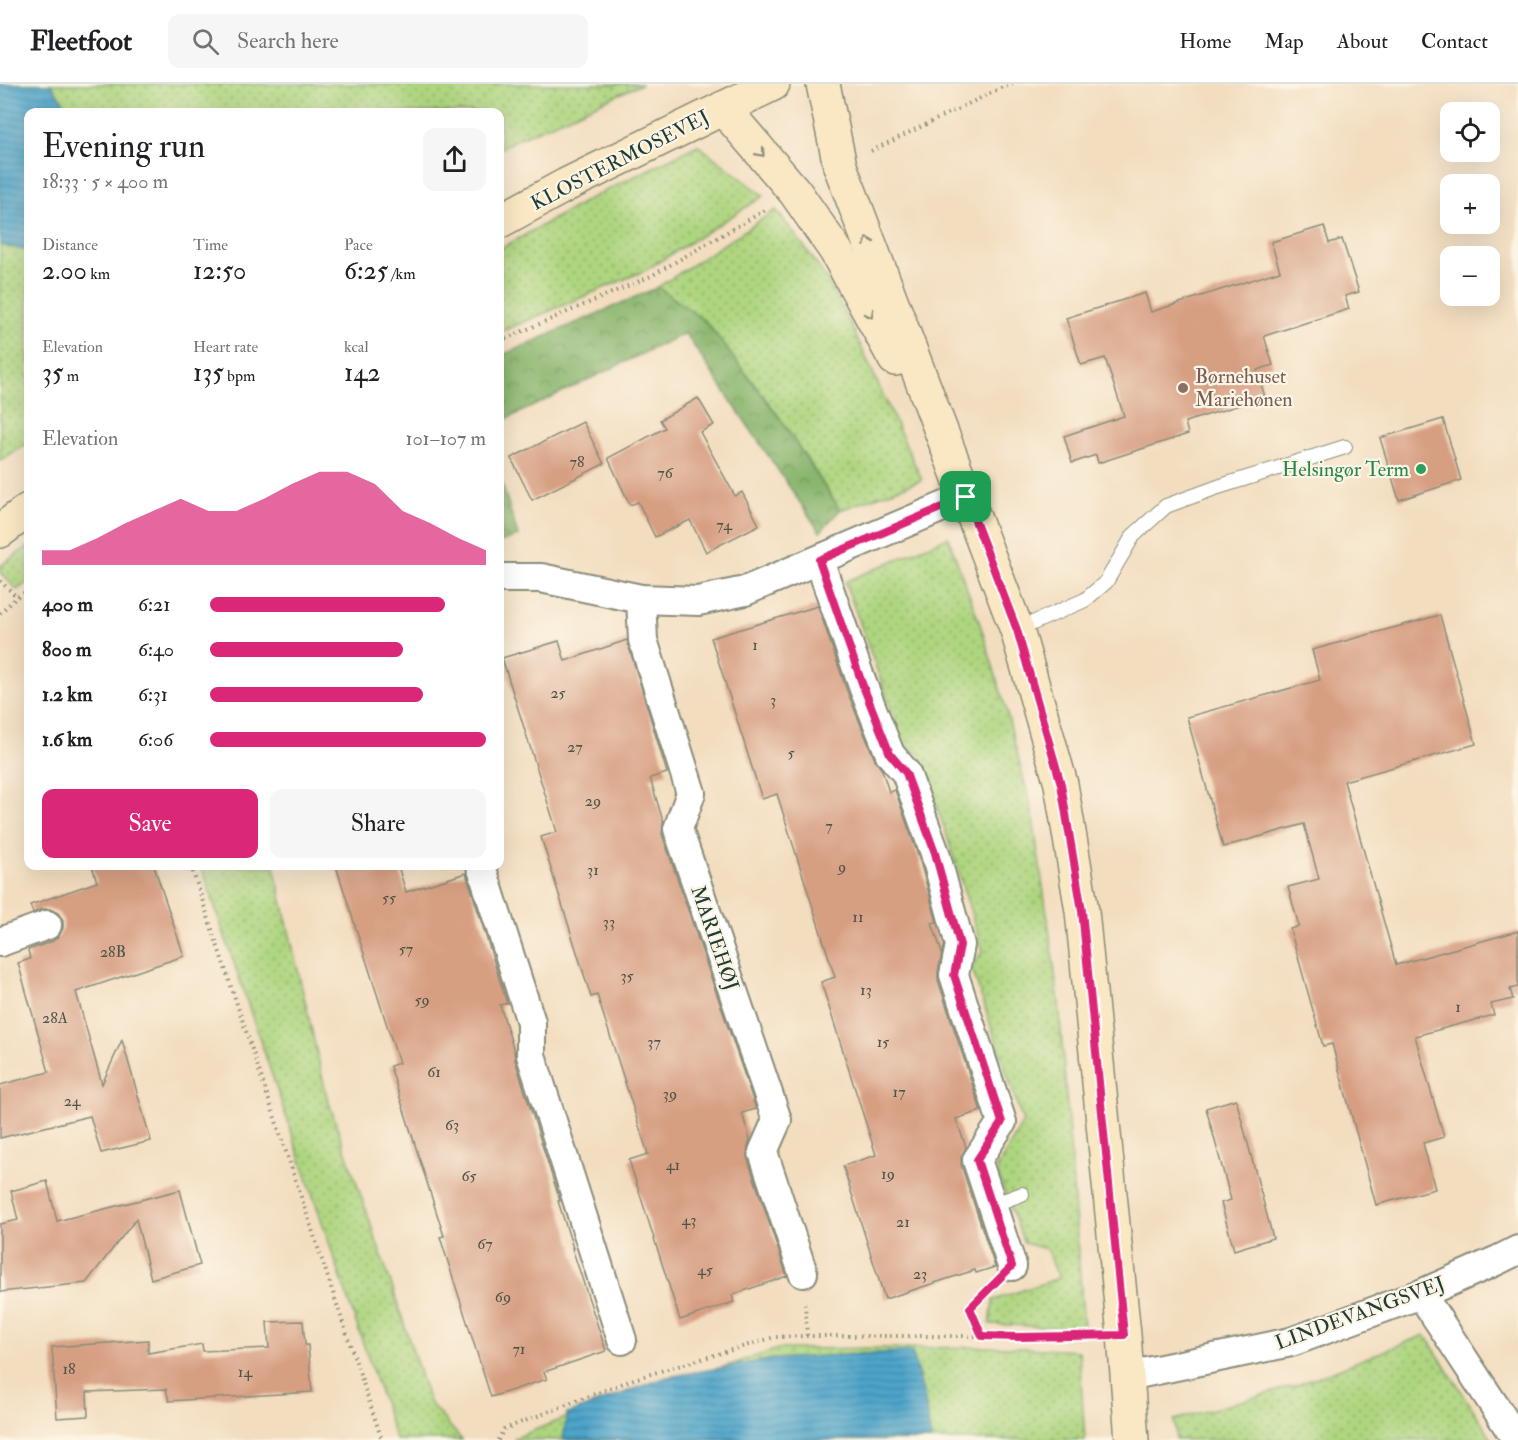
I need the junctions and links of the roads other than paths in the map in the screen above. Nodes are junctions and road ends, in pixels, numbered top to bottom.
1 (773, 84) edge
2 (824, 84) edge
3 (723, 108) junction
4 (504, 219) edge
5 (926, 394) junction
6 (1345, 447) dead end
7 (966, 497) junction
8 (24, 513) edge
9 (0, 531) edge
10 (819, 560) junction
11 (504, 578) edge
12 (641, 599) junction
13 (1017, 630) junction
14 (482, 870) edge
15 (47, 925) dead end
16 (0, 942) edge
17 (1022, 1194) dead end
18 (992, 1205) junction
19 (1518, 1250) edge
20 (1012, 1266) road end
21 (803, 1273) dead end
22 (1421, 1294) junction
23 (622, 1340) dead end
24 (1128, 1376) junction
25 (1132, 1440) edge
26 (1517, 1440) edge

1 - 3 street, KLOSTERMOSEVEJ
5 -> 2 street
3 - 4 street, KLOSTERMOSEVEJ
3 -> 5 street
5 - 7 street
6 - 13 lane
7 - 10 street
7 - 13 street
8 - 9 street
10 - 12 street
10 - 18 street
11 - 12 street
12 - 21 street, MARIEHØJ
13 - 24 street
14 - 23 street
15 - 16 street
17 - 18 lane
18 - 20 street
19 - 22 street, LINDEVANGSVEJ
22 - 24 street, LINDEVANGSVEJ
22 - 26 street
24 - 25 street

